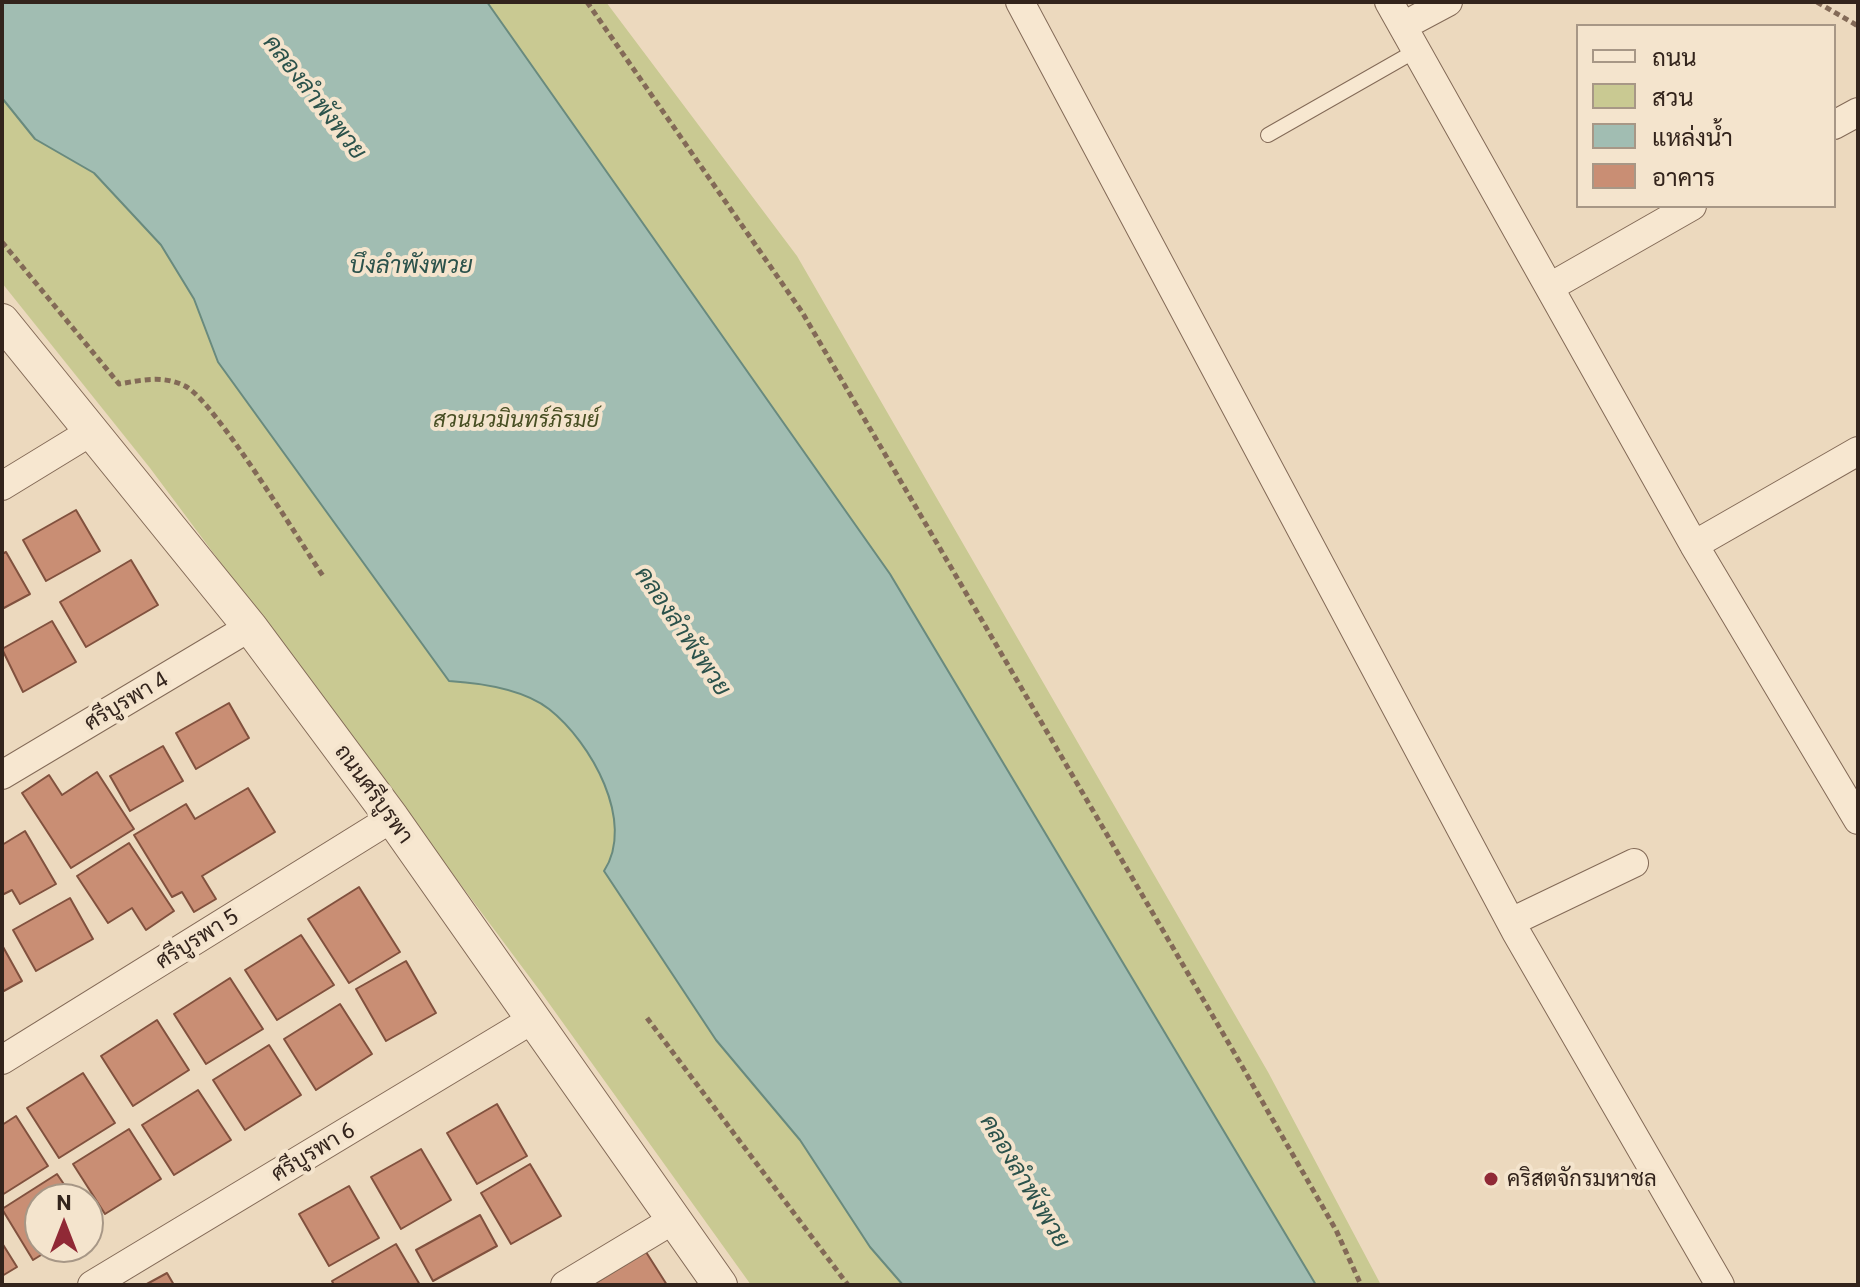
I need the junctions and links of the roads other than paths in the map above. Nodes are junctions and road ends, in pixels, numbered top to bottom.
1 (1020, 2) edge
2 (1448, 2) edge
3 (1403, 26) edge
4 (1858, 112) edge
5 (1836, 124) edge
6 (1268, 135) dead end
7 (1688, 208) edge
8 (1550, 287) junction
9 (2, 321) edge
10 (92, 431) junction
11 (1858, 451) edge
12 (2, 486) edge
13 (1694, 545) junction
14 (250, 627) junction
15 (2, 775) edge
16 (1851, 787) edge
17 (392, 818) junction
18 (1858, 820) edge
19 (1634, 863) dead end
20 (1511, 922) junction
21 (535, 1018) junction
22 (2, 1060) edge
23 (673, 1220) junction
24 (92, 1285) edge
25 (565, 1285) edge
26 (720, 1285) edge
27 (1720, 1285) edge

1 - 20 street
2 - 3 street
3 - 6 lane
3 - 8 street
4 - 5 street
7 - 8 street
8 - 13 street
9 - 10 street, ถนนศรีบูรพา
10 - 12 street
10 - 14 street, ถนนศรีบูรพา
11 - 13 street
13 - 16 street
14 - 15 street, ศรีบูรพา 4
14 - 17 street, ถนนศรีบูรพา
16 - 18 street
17 - 21 street, ถนนศรีบูรพา
17 - 22 street, ศรีบูรพา 5
19 - 20 street
20 - 27 street
21 - 23 street, ถนนศรีบูรพา
21 - 24 street, ศรีบูรพา 6
23 - 25 street
23 - 26 street, ถนนศรีบูรพา

